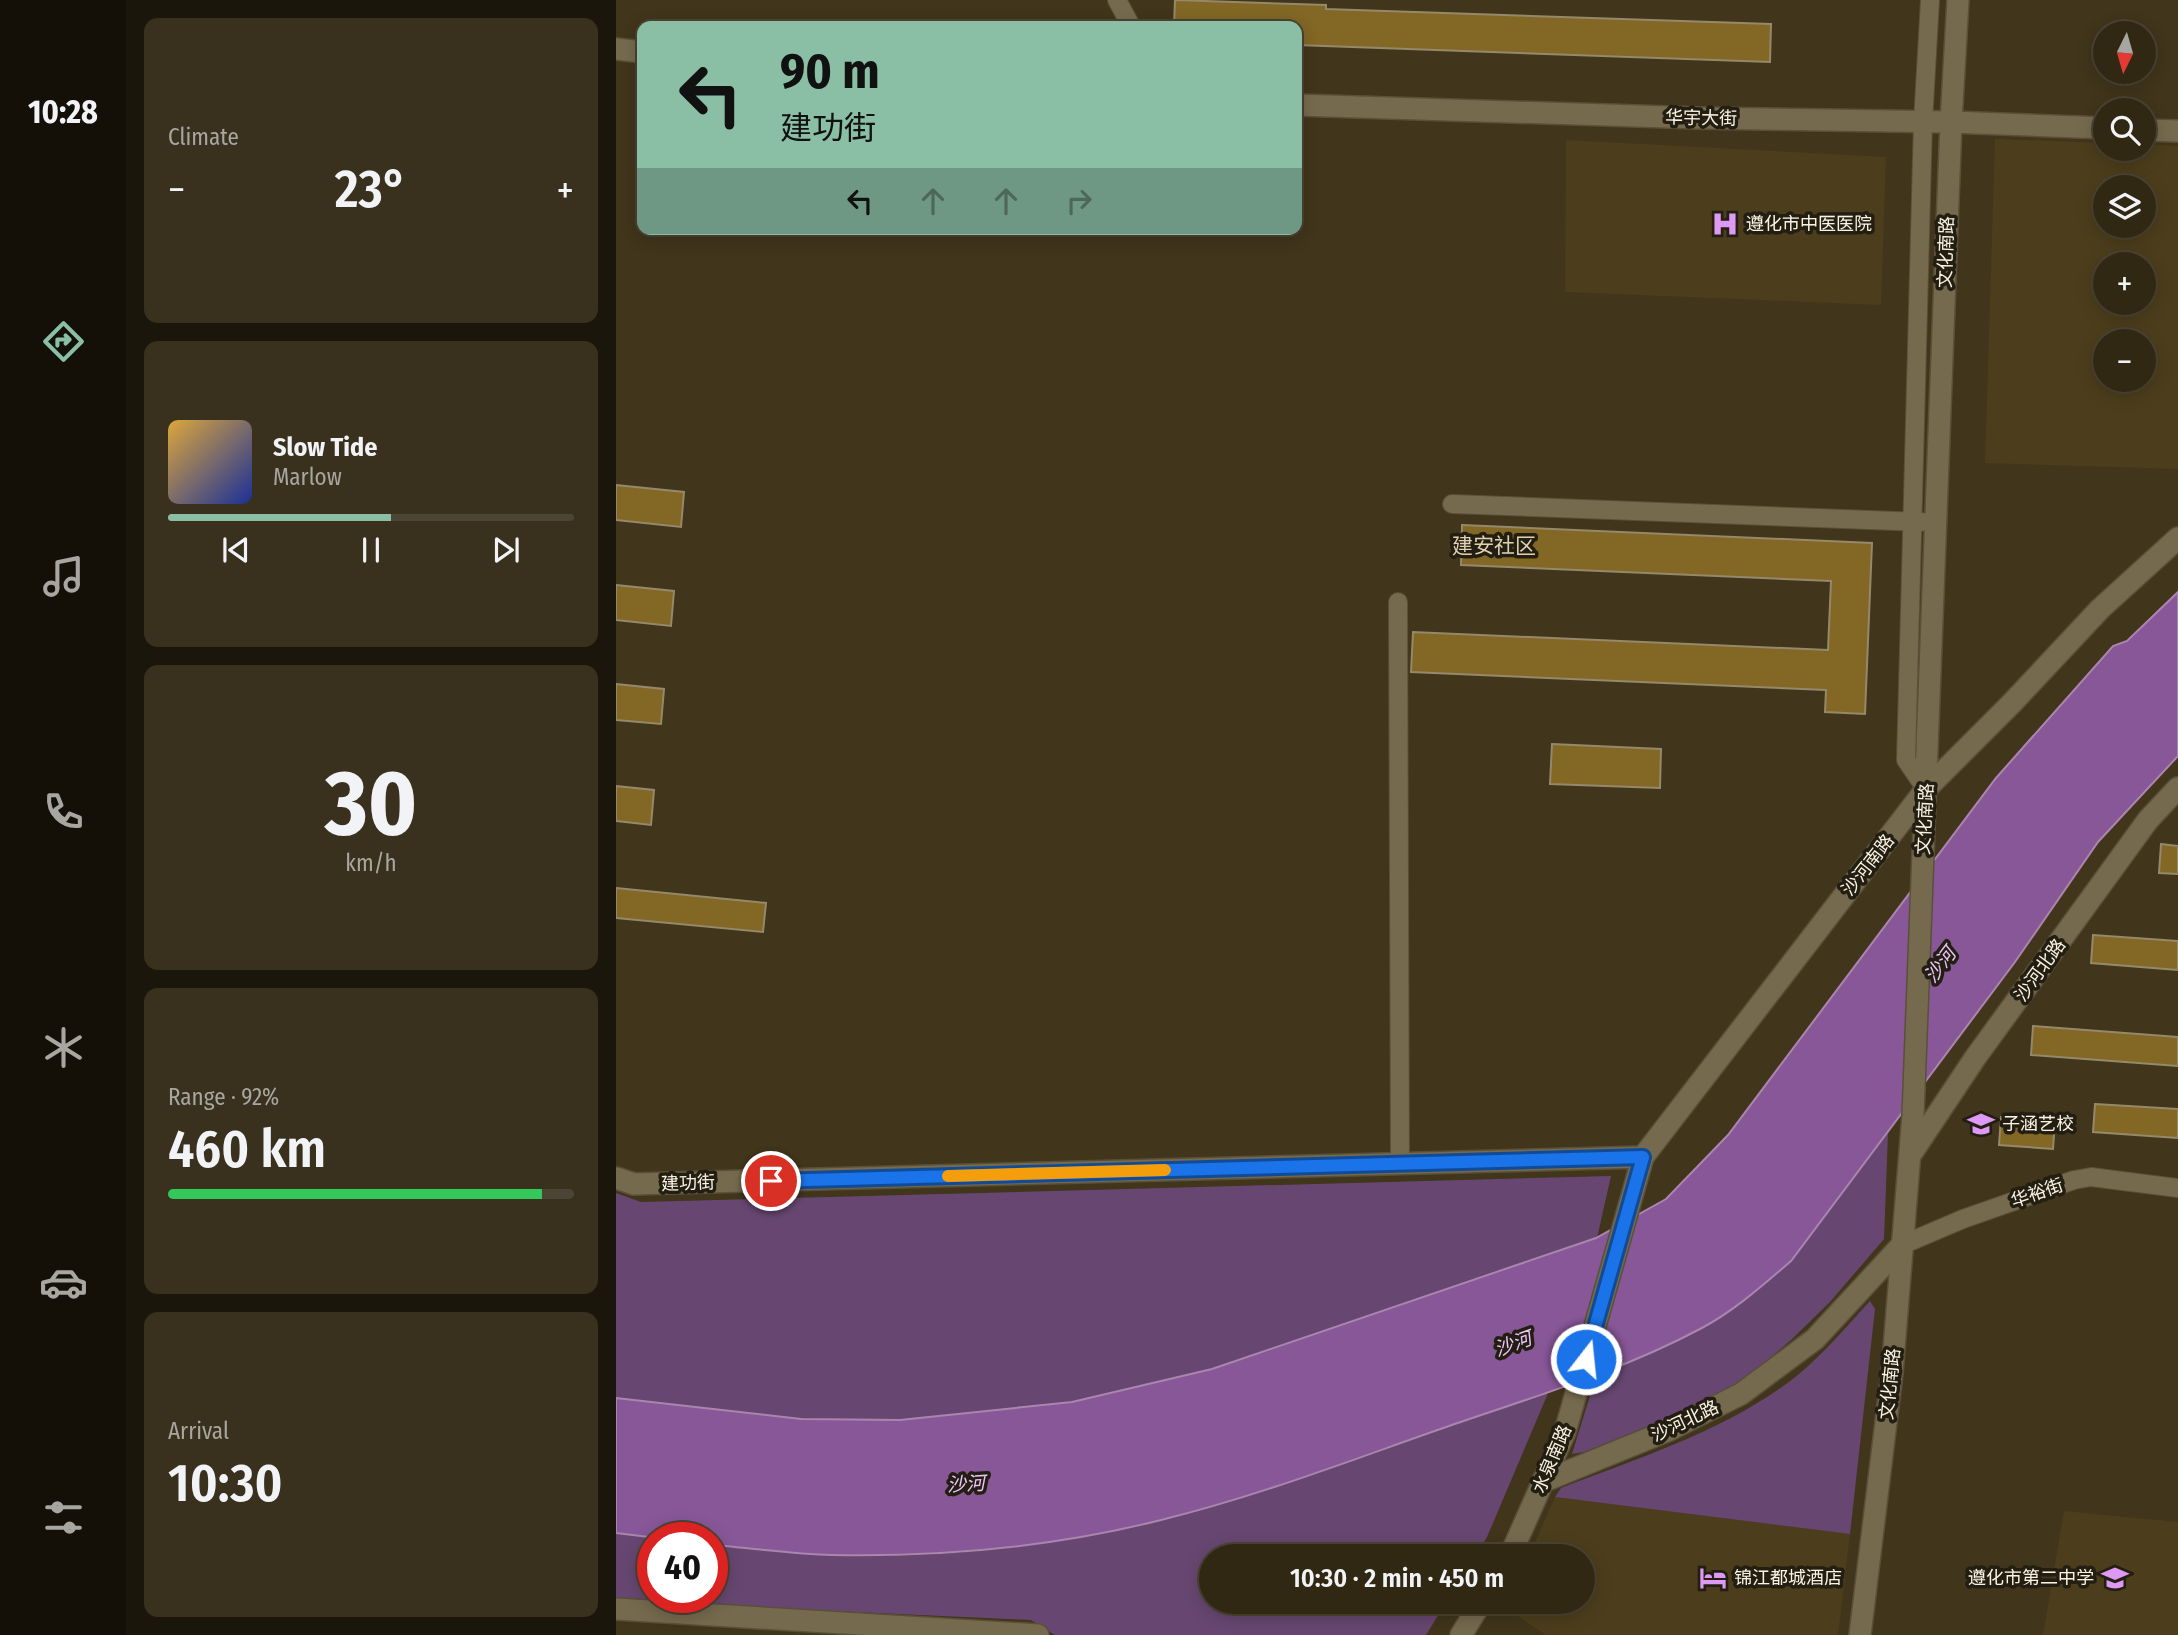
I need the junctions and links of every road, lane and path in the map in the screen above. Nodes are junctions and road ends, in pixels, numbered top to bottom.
1 (1117, 0) edge
2 (1930, 0) edge
3 (1958, 0) edge
4 (1128, 21) edge
5 (616, 49) edge
6 (637, 51) edge
7 (1302, 105) edge
8 (1923, 122) junction
9 (1951, 122) junction
10 (2093, 128) edge
11 (2156, 130) edge
12 (2178, 131) edge
13 (1452, 504) dead end
14 (1936, 523) junction
15 (2178, 538) edge
16 (1398, 602) dead end
17 (2178, 788) edge
18 (1926, 789) junction
19 (1643, 1157) junction
20 (1909, 1157) junction
21 (1400, 1164) junction
22 (616, 1178) edge
23 (2178, 1188) edge
24 (1902, 1245) junction
25 (1542, 1482) junction
26 (1515, 1544) edge
27 (616, 1609) edge
28 (1474, 1614) edge
29 (1038, 1635) edge
30 (1461, 1635) edge
31 (1860, 1635) edge

1 - 4 street
2 - 8 street
3 - 9 street, 文化南路
5 - 6 street
7 - 8 street, 华宇大街
8 - 9 street, 华宇大街
8 - 18 street
9 - 10 street, 华宇大街
9 - 14 street, 文化南路
11 - 12 street
13 - 14 street
14 - 18 street, 文化南路
15 - 18 street, 沙河南路
16 - 21 street
17 - 20 street, 沙河北路
18 - 19 street, 沙河南路
18 - 20 street, 文化南路
19 - 21 street, 建功街
19 - 25 street, 水泉南路
20 - 24 street, 文化南路
21 - 22 street, 建功街
23 - 24 street, 华裕街
24 - 25 street, 沙河北路
24 - 31 street, 文化南路
25 - 26 street, 水泉南路
27 - 29 street
28 - 30 street

